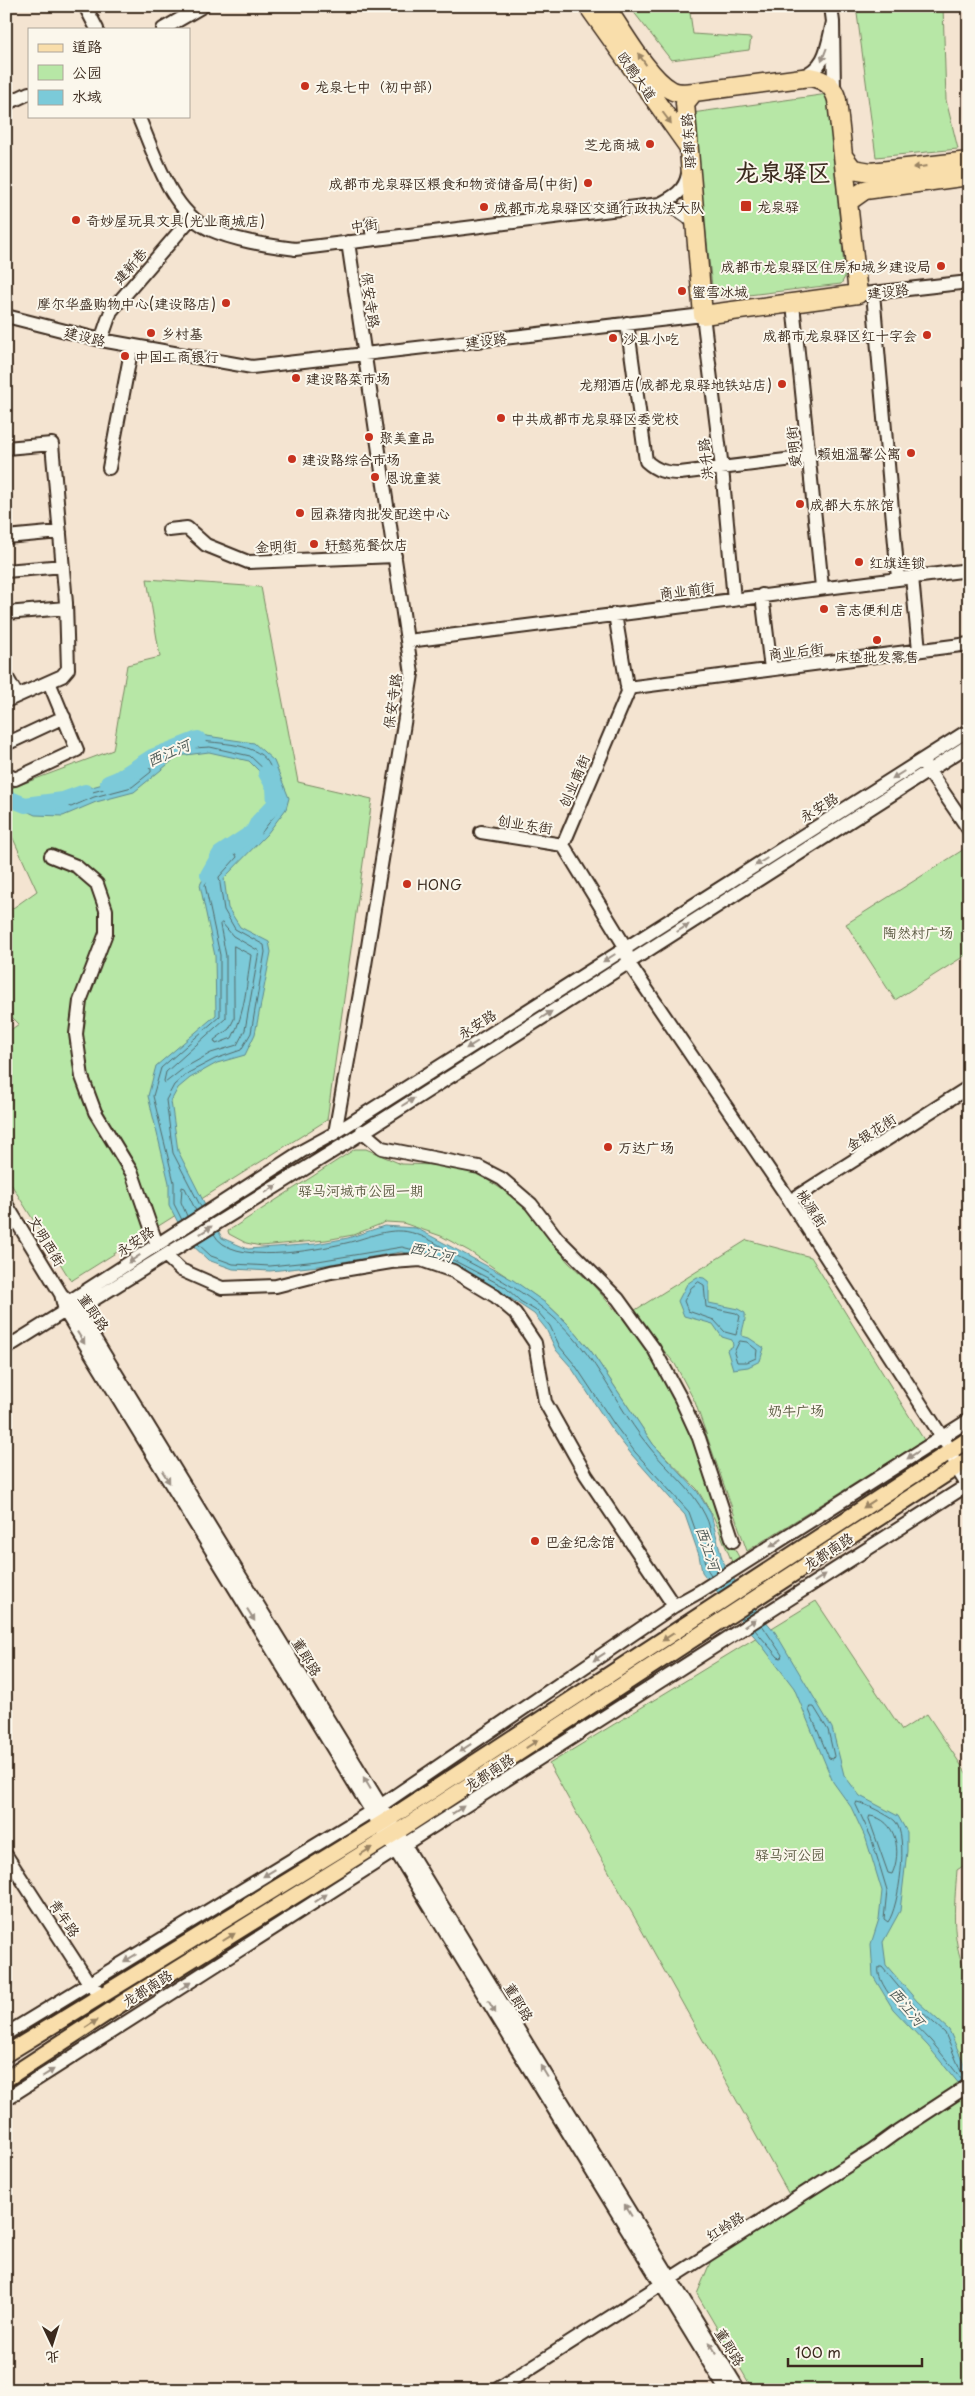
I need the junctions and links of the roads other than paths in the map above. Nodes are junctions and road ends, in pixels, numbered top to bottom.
1 (85, 6) edge
2 (203, 6) edge
3 (588, 6) edge
4 (605, 6) edge
5 (831, 6) edge
6 (833, 22) junction
7 (96, 28) edge
8 (165, 28) edge
9 (797, 79) junction
10 (834, 89) junction
11 (694, 92) junction
12 (28, 93) edge
13 (6, 104) edge
14 (139, 118) edge
15 (687, 145) junction
16 (843, 156) junction
17 (969, 161) edge
18 (690, 167) junction
19 (969, 176) edge
20 (848, 202) junction
21 (660, 204) junction
22 (192, 217) junction
23 (371, 223) dead end
24 (695, 224) junction
25 (373, 239) junction
26 (348, 242) junction
27 (969, 282) edge
28 (866, 294) junction
29 (793, 304) junction
30 (704, 315) junction
31 (6, 316) edge
32 (627, 323) junction
33 (100, 340) junction
34 (132, 346) junction
35 (364, 354) junction
36 (6, 448) edge
37 (810, 457) junction
38 (109, 468) dead end
39 (722, 468) junction
40 (169, 530) dead end
41 (60, 532) junction
42 (6, 537) edge
43 (395, 556) junction
44 (63, 566) junction
45 (969, 570) edge
46 (6, 571) edge
47 (912, 577) junction
48 (898, 578) junction
49 (822, 587) junction
50 (762, 595) junction
51 (734, 600) junction
52 (66, 608) junction
53 (6, 613) edge
54 (615, 614) junction
55 (408, 641) junction
56 (969, 644) edge
57 (919, 650) junction
58 (771, 669) junction
59 (6, 676) edge
60 (49, 682) junction
61 (627, 688) junction
62 (12, 698) edge
63 (64, 717) junction
64 (969, 730) edge
65 (6, 744) edge
66 (969, 745) edge
67 (921, 760) junction
68 (929, 771) junction
69 (6, 774) edge
70 (969, 830) edge
71 (481, 832) dead end
72 (564, 845) junction
73 (51, 856) dead end
74 (626, 948) junction
75 (628, 962) junction
76 (969, 1087) edge
77 (362, 1131) junction
78 (335, 1133) junction
79 (790, 1201) junction
80 (6, 1204) edge
81 (226, 1209) junction
82 (157, 1245) junction
83 (166, 1256) junction
84 (68, 1304) junction
85 (6, 1348) edge
86 (969, 1420) edge
87 (942, 1437) junction
88 (969, 1440) edge
89 (951, 1451) junction
90 (963, 1463) edge
91 (968, 1486) edge
92 (733, 1541) dead end
93 (674, 1606) junction
94 (713, 1617) junction
95 (376, 1808) junction
96 (385, 1821) junction
97 (397, 1841) junction
98 (6, 1855) edge
99 (90, 1982) junction
100 (101, 1994) junction
101 (6, 2034) edge
102 (6, 2054) edge
103 (6, 2079) edge
104 (969, 2085) edge
105 (6, 2099) edge
106 (666, 2282) junction
107 (496, 2390) edge
108 (726, 2390) edge
109 (739, 2390) edge

1 - 7 street
2 - 8 street
3 -> 15 highway, 欧鹏大道
11 -> 4 highway, 欧鹏大道
5 - 6 street
6 -> 9 street
6 - 10 street
9 - 10 highway
9 - 11 highway
10 - 16 highway
11 - 15 highway, 驿都东路
12 - 13 street
14 - 22 street, 中街
15 - 18 highway, 驿都东路
17 -> 16 highway
16 - 20 highway
18 - 21 street
18 - 24 highway, 驿都东路
19 - 20 highway
20 - 28 highway
21 - 24 street
21 - 25 street, 中街
22 - 26 street, 中街
22 - 33 street, 建新巷
23 - 25 street
24 - 30 highway, 驿都东路
25 - 26 street, 中街
26 - 35 street, 保安寺路
27 - 28 street, 建设路
28 - 29 highway, 建设路
28 - 48 street
29 - 30 highway, 建设路
29 - 37 street, 爱明街
30 - 32 street, 建设路
30 - 39 street, 洪升路
31 - 33 street, 建设路
32 - 35 street, 建设路
32 - 39 street
33 - 34 street, 建设路
34 - 35 street, 建设路
34 - 38 street
35 - 43 street, 保安寺路
36 - 41 street
37 - 39 street
37 - 49 street, 爱明街
39 - 51 street, 洪升路
40 - 43 street, 金明街
41 - 42 street
41 - 44 street
43 - 55 street, 保安寺路
44 - 46 street
44 - 52 street
45 - 47 street, 商业前街
47 - 48 street, 商业前街
47 - 57 street
48 - 49 street, 商业前街
49 - 50 street, 商业前街
50 - 51 street, 商业前街
50 - 58 street
51 - 54 street, 商业前街
52 - 53 street
52 - 60 street
54 - 55 street, 商业前街
54 - 61 street, 创业南街
55 - 78 street, 保安寺路
56 - 57 street, 商业后街
57 - 58 street, 商业后街
58 - 61 street, 商业后街
59 - 62 street
60 - 62 street
60 - 63 street
61 - 72 street, 创业南街
63 - 65 street
63 - 69 street
64 - 67 street, 永安路
66 - 68 street
67 - 68 street
67 -> 74 street, 永安路
68 - 70 street
75 -> 68 street
71 - 72 street, 创业东街
72 - 74 street
73 - 82 street
74 - 75 street, 桃源街
74 -> 78 street, 永安路
77 -> 75 street
75 - 79 street, 桃源街
76 - 79 street, 金银花街
81 -> 77 street
77 - 92 street
78 - 81 street, 永安路
79 - 87 street, 桃源街
80 - 84 street, 文明西街
81 - 82 street, 永安路
83 -> 81 street
82 -> 84 street, 永安路
83 - 84 street
83 - 93 street
84 - 85 street, 永安路
84 - 95 street, 董郞路
86 - 87 street
87 - 89 street, 桃源街
87 -> 93 street
88 - 89 main road, 龙都南路
89 - 90 street, 桃源街
89 -> 94 main road, 龙都南路
90 - 91 street, 桃源街
90 - 94 main road, 龙都南路
97 -> 91 street
93 -> 95 street
94 -> 96 main road, 龙都南路
97 -> 94 main road, 龙都南路
95 - 96 street, 董郞路
95 -> 99 street
96 - 97 street, 董郞路
96 - 100 main road, 龙都南路
103 -> 97 main road, 龙都南路
105 -> 97 street
97 - 106 street, 董郞路
98 - 99 street, 青年路
99 - 100 street, 青年路
99 - 101 street
100 - 102 main road, 龙都南路
104 - 106 street, 红岭路
106 - 107 street, 红岭路
106 - 108 street, 董郞路
109 -> 106 street, 董郞路

